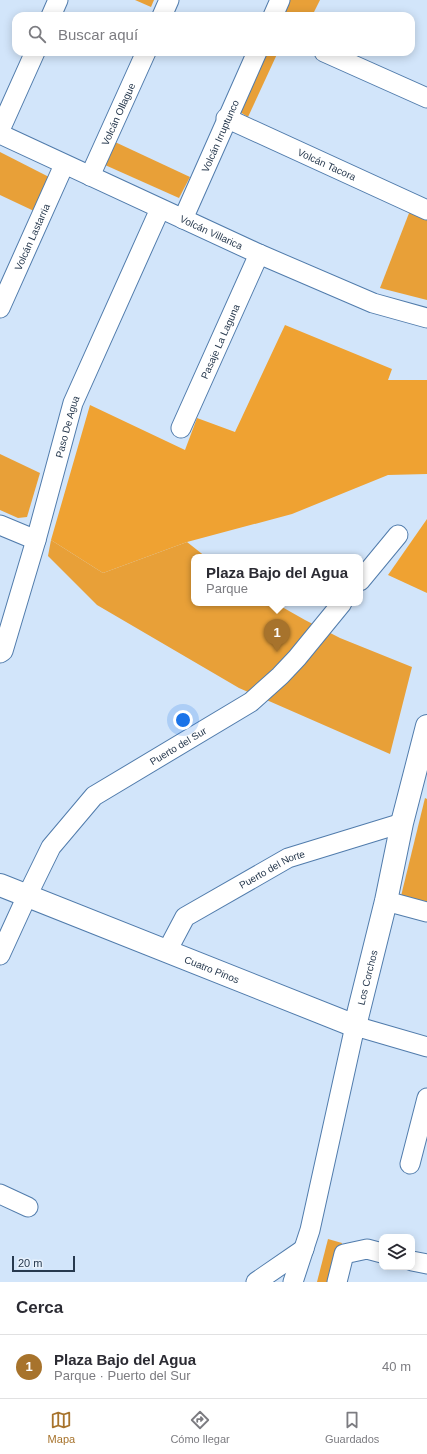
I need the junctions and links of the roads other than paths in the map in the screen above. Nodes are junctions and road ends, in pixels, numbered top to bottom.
1 (58, 0) edge
2 (170, 0) edge
3 (280, 0) edge
4 (52, 12) edge
5 (164, 12) edge
6 (275, 12) edge
7 (33, 56) edge
8 (144, 56) edge
9 (255, 56) edge
10 (333, 56) edge
11 (427, 98) edge
12 (226, 118) junction
13 (0, 130) edge
14 (0, 134) edge
15 (64, 165) junction
16 (90, 176) junction
17 (160, 208) junction
18 (427, 210) edge
19 (183, 219) junction
20 (259, 254) junction
21 (0, 308) edge
22 (427, 318) edge
23 (181, 428) dead end
24 (0, 525) edge
25 (398, 535) dead end
26 (36, 540) junction
27 (363, 577) edge
28 (340, 606) edge
29 (0, 653) edge
30 (427, 726) edge
31 (420, 782) edge
32 (402, 824) junction
33 (0, 885) edge
34 (27, 896) junction
35 (386, 901) junction
36 (427, 912) edge
37 (167, 952) junction
38 (0, 955) edge
39 (355, 1026) junction
40 (427, 1047) edge
41 (427, 1098) edge
42 (410, 1164) dead end
43 (0, 1194) edge
44 (28, 1206) dead end
45 (304, 1249) junction
46 (374, 1251) edge
47 (415, 1262) edge
48 (427, 1264) edge
49 (256, 1282) edge
50 (293, 1282) edge
51 (337, 1282) edge

1 - 4 street
2 - 5 street
3 - 6 street
7 - 13 street
8 - 16 street, Volcán Ollague
9 - 12 street, Volcán Irruptunco
10 - 11 street
12 - 18 street, Volcán Tacora
12 - 19 street, Volcán Irruptunco
14 - 15 street, Volcán Villarica
15 - 16 street, Volcán Villarica
15 - 21 street, Volcán Lastarria
16 - 17 street, Volcán Villarica
17 - 19 street, Volcán Villarica
17 - 26 street, Paso De Agua
19 - 20 street, Volcán Villarica
20 - 22 street, Volcán Villarica
20 - 23 street, Pasaje La Laguna
24 - 26 street
25 - 27 street
26 - 29 street, Paso De Agua
28 - 34 street, Puerto del Sur
30 - 31 street, Los Corchos
31 - 32 street, Los Corchos
32 - 35 street, Los Corchos
32 - 37 street, Puerto del Norte
33 - 34 street, Cuatro Pinos
34 - 37 street, Cuatro Pinos
34 - 38 street, Puerto del Sur
35 - 36 street
35 - 39 street, Los Corchos
37 - 39 street, Cuatro Pinos
39 - 40 street, Cuatro Pinos
39 - 45 street, Los Corchos
41 - 42 street
43 - 44 street
45 - 49 street
45 - 50 street, Los Corchos
46 - 51 street
47 - 48 street

